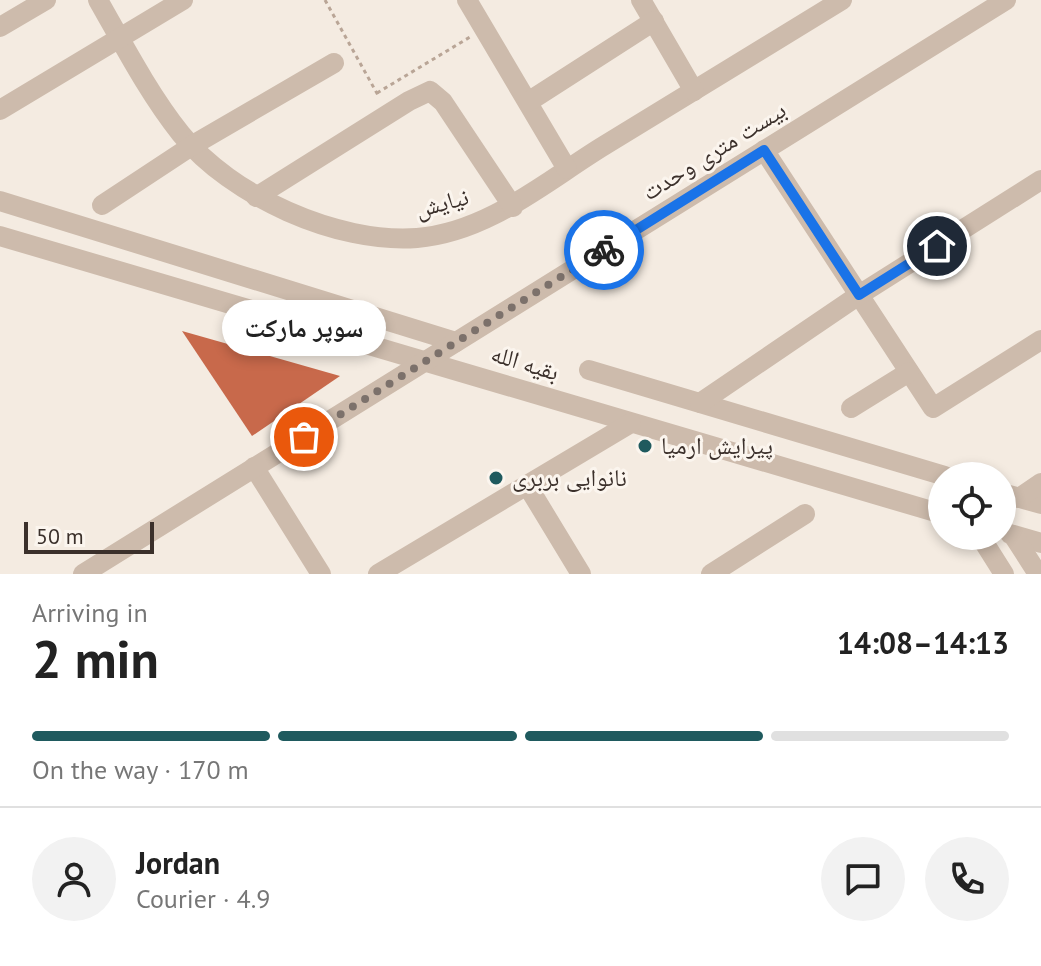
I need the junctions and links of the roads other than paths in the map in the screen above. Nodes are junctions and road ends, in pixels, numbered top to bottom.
1 (46, 0) edge
2 (98, 0) edge
3 (183, 0) edge
4 (467, 0) edge
5 (641, 0) edge
6 (842, 0) edge
7 (1006, 0) edge
8 (654, 21) junction
9 (0, 27) edge
10 (120, 38) junction
11 (334, 63) dead end
12 (694, 91) junction
13 (528, 102) junction
14 (0, 110) edge
15 (193, 145) junction
16 (764, 150) junction
17 (567, 169) junction
18 (1041, 180) edge
19 (256, 197) junction
20 (0, 201) edge
21 (102, 205) dead end
22 (513, 207) junction
23 (0, 236) edge
24 (859, 295) junction
25 (1041, 340) edge
26 (456, 342) junction
27 (426, 360) junction
28 (589, 370) dead end
29 (909, 372) junction
30 (700, 403) junction
31 (851, 408) dead end
32 (631, 423) junction
33 (254, 467) junction
34 (928, 471) edge
35 (1041, 483) edge
36 (527, 485) junction
37 (1016, 493) edge
38 (1016, 497) edge
39 (1041, 504) edge
40 (928, 510) edge
41 (805, 514) dead end
42 (1016, 535) edge
43 (1041, 543) edge
44 (1016, 544) edge
45 (988, 550) edge
46 (1000, 573) edge
47 (83, 574) edge
48 (321, 574) edge
49 (378, 574) edge
50 (581, 574) edge
51 (711, 574) edge
52 (1038, 574) edge

1 - 9 street
2 - 10 street, نیایش
3 - 10 street
4 - 13 street
5 - 8 street
6 - 12 street, نیایش
7 - 16 street, بیست متری وحدت
8 - 12 street
8 - 13 street
10 - 14 street
10 - 15 street, نیایش
11 - 15 street
12 - 17 street, نیایش
13 - 17 street
15 - 19 street, نیایش
15 - 21 street
16 - 24 street
16 - 26 street, بیست متری وحدت
17 - 22 street, نیایش
18 - 24 street
19 - 22 street, نیایش
19 - 22 street
20 - 26 street
23 - 27 street, بقیه الله
24 - 29 street
24 - 30 street
25 - 29 street
26 - 27 street, بیست متری وحدت
27 - 32 street, بقیه الله
27 - 33 street, بیست متری وحدت
28 - 30 street, بقیه الله
29 - 31 street
30 - 34 street, بقیه الله
32 - 36 street
32 - 40 street, بقیه الله
33 - 47 street, بیست متری وحدت
33 - 48 street
35 - 37 street
36 - 49 street
36 - 50 street
38 - 39 street
41 - 51 street
42 - 43 street
44 - 52 street
45 - 46 street

